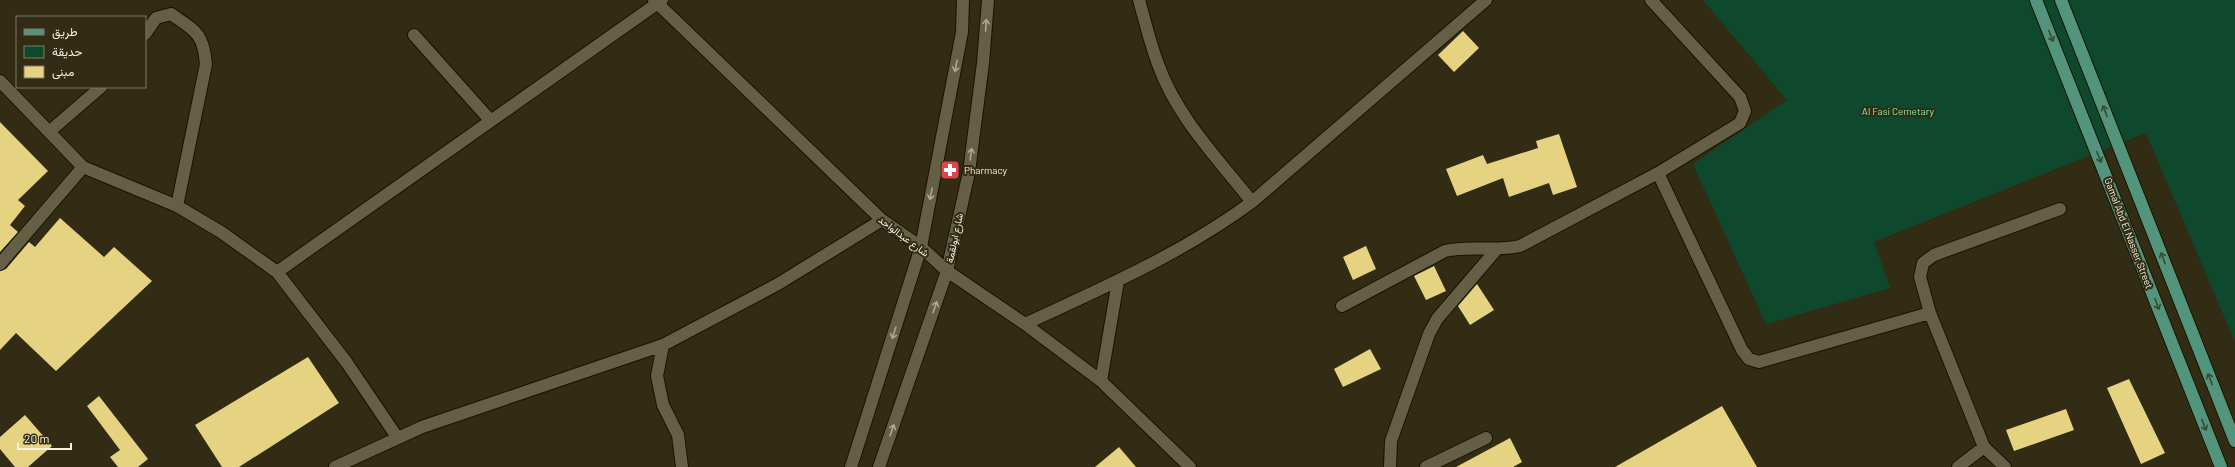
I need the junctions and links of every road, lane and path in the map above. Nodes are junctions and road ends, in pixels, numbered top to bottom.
1 (963, 0) edge
2 (988, 0) edge
3 (1139, 0) edge
4 (1486, 0) edge
5 (1651, 0) edge
6 (2036, 0) edge
7 (2061, 0) edge
8 (658, 1) edge
9 (146, 33) edge
10 (414, 35) dead end
11 (0, 80) edge
12 (101, 88) edge
13 (490, 120) junction
14 (50, 131) junction
15 (83, 167) junction
16 (1658, 173) junction
17 (1252, 202) junction
18 (177, 206) junction
19 (2060, 209) dead end
20 (882, 220) junction
21 (921, 247) junction
22 (1496, 250) junction
23 (0, 264) edge
24 (947, 271) junction
25 (277, 272) junction
26 (1118, 281) junction
27 (1342, 306) dead end
28 (1930, 313) junction
29 (1025, 324) junction
30 (663, 345) junction
31 (1101, 381) junction
32 (397, 437) junction
33 (1486, 438) dead end
34 (2235, 441) edge
35 (1984, 447) junction
36 (335, 467) edge
37 (682, 467) edge
38 (851, 467) edge
39 (879, 467) edge
40 (1190, 467) edge
41 (1390, 467) edge
42 (1426, 467) edge
43 (1958, 467) edge
44 (2005, 467) edge
45 (2221, 467) edge

1 -> 21 street
24 -> 2 street, شارع ابولقمة
3 - 17 street
4 - 17 street
5 - 16 street
6 -> 45 main road, Gamal Abd El Nasser Street
34 -> 7 main road
8 - 13 street
8 - 20 street, شارع عبدالواحد
9 - 18 street
10 - 13 street
11 - 14 street
12 - 14 street
13 - 25 street
14 - 15 street
15 - 18 street
15 - 23 street
16 - 22 street
16 - 28 street
17 - 26 street
18 - 25 street
19 - 28 street
20 - 21 street, شارع عبدالواحد
20 - 30 street
21 - 24 street, شارع عبدالواحد
21 -> 38 street
22 - 27 street
22 - 41 street
24 - 29 street, شارع عبدالواحد
39 -> 24 street, شارع ابولقمة
25 - 32 street
26 - 29 street
26 - 31 street
28 - 35 street
29 - 31 street, شارع عبدالواحد
30 - 32 street
30 - 37 street
31 - 40 street, شارع عبدالواحد
32 - 36 street
33 - 42 street
35 - 43 street
35 - 44 street

